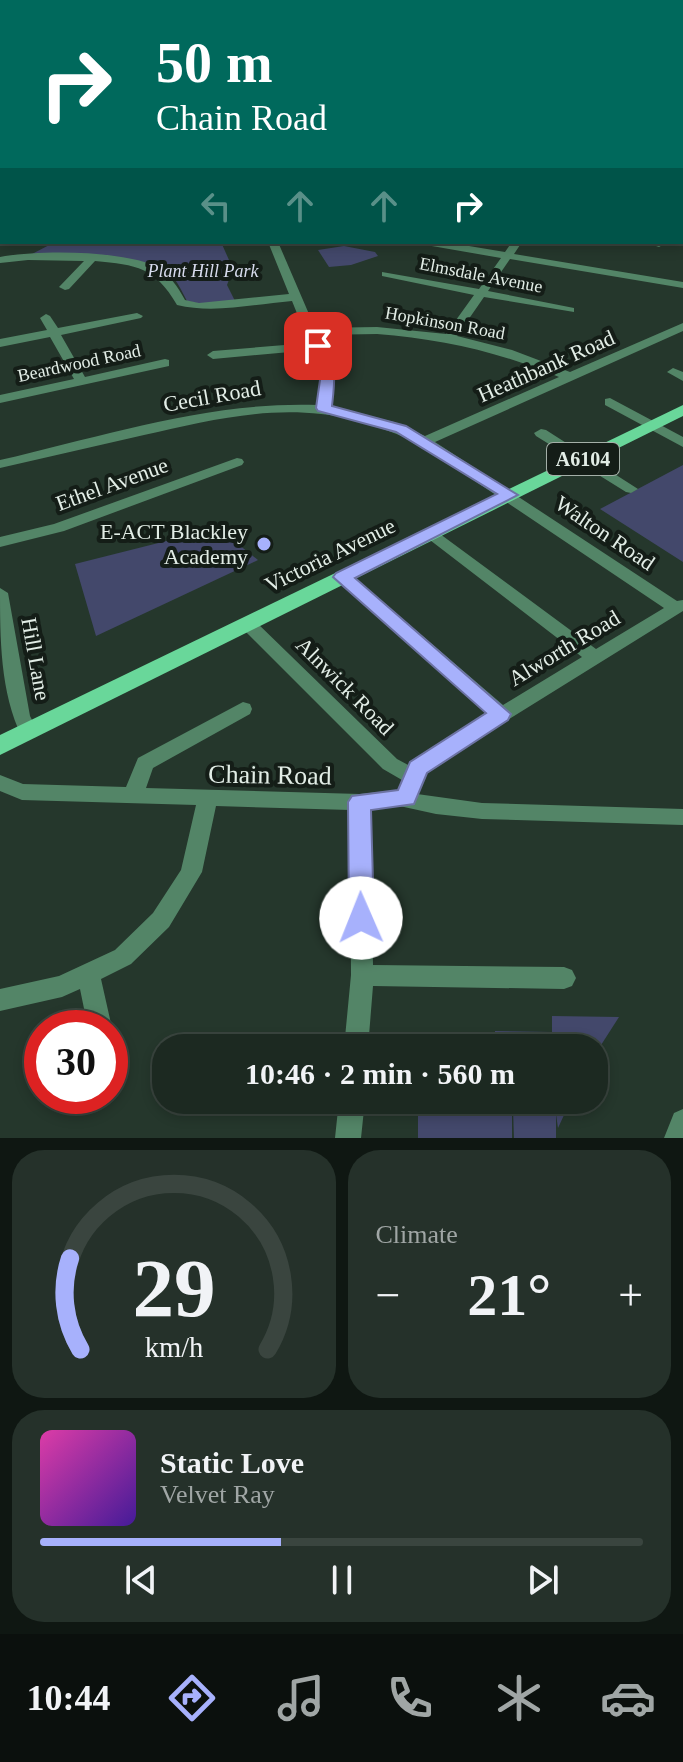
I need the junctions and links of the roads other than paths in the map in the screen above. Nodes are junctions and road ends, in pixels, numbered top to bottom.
1 (274, 244) edge
2 (438, 244) edge
3 (515, 244) edge
4 (507, 255) junction
5 (3, 257) edge
6 (91, 260) junction
7 (386, 274) dead end
8 (683, 285) edge
9 (65, 287) dead end
10 (479, 293) junction
11 (297, 297) junction
12 (570, 310) dead end
13 (137, 316) dead end
14 (46, 318) dead end
15 (683, 327) edge
16 (54, 332) junction
17 (309, 332) junction
18 (449, 339) junction
19 (0, 343) edge
20 (318, 346) junction
21 (213, 355) dead end
22 (165, 363) dead end
23 (570, 377) junction
24 (81, 381) junction
25 (0, 399) edge
26 (610, 402) dead end
27 (324, 408) junction
28 (683, 410) edge
29 (652, 426) junction
30 (541, 433) dead end
31 (425, 441) junction
32 (683, 443) edge
33 (584, 458) junction
34 (237, 462) dead end
35 (0, 464) edge
36 (631, 489) dead end
37 (510, 495) junction
38 (431, 534) junction
39 (0, 542) edge
40 (343, 577) junction
41 (0, 593) edge
42 (680, 606) edge
43 (248, 624) junction
44 (594, 657) junction
45 (6, 660) edge
46 (243, 709) dead end
47 (501, 714) junction
48 (29, 732) junction
49 (0, 746) edge
50 (413, 777) junction
51 (0, 783) edge
52 (133, 796) junction
53 (406, 798) junction
54 (207, 800) junction
55 (360, 802) junction
56 (683, 817) edge
57 (89, 974) junction
58 (362, 975) junction
59 (564, 978) dead end
60 (0, 1000) edge
61 (96, 1010) edge
62 (357, 1034) edge
63 (351, 1114) edge
64 (683, 1122) edge
65 (348, 1138) edge
66 (677, 1138) edge

1 - 11 street
2 - 4 street
3 - 4 street
4 - 8 street
4 - 10 street
5 - 6 street
6 - 9 street
6 - 11 street
7 - 10 street, Elmsdale Avenue
10 - 12 street, Elmsdale Avenue
10 - 18 street
11 - 17 street
13 - 16 street
14 - 16 street
15 - 23 street, Heathbank Road
16 - 19 street
16 - 24 street
17 - 18 street, Hopkinson Road
17 - 20 street
18 - 23 street, Hopkinson Road
20 - 21 street
20 - 27 street
22 - 24 street, Beardwood Road
23 - 31 street, Heathbank Road
24 - 25 street, Beardwood Road
26 - 29 street
27 - 31 street, Cecil Road
27 - 35 street, Cecil Road
28 - 29 main road, Victoria Avenue / A6104
29 - 32 street
29 - 33 main road, Victoria Avenue / A6104
30 - 33 street
31 - 37 street, Cecil Road
33 - 36 street
33 - 37 main road, Victoria Avenue / A6104
34 - 39 street, Ethel Avenue
37 - 38 main road, Victoria Avenue / A6104
37 - 42 street, Walton Road
38 - 40 main road, Victoria Avenue / A6104
38 - 44 street
40 - 43 main road, Victoria Avenue / A6104
40 - 47 street
41 - 45 street, Hill Lane
42 - 44 street, Alworth Road
43 - 48 main road, Victoria Avenue / A6104
43 - 50 street, Alnwick Road
44 - 47 street, Alworth Road
45 - 48 street, Hill Lane
46 - 52 street
47 - 50 street, Alworth Road
48 - 49 main road, Victoria Avenue / A6104
50 - 53 street
51 - 52 street, Chain Road
52 - 54 street, Chain Road
53 - 55 street, Chain Road
53 - 56 street, Chain Road
54 - 55 street, Chain Road
54 - 57 street
55 - 58 street
57 - 60 street
57 - 61 street
58 - 59 street
58 - 62 street
63 - 65 street
64 - 66 street

